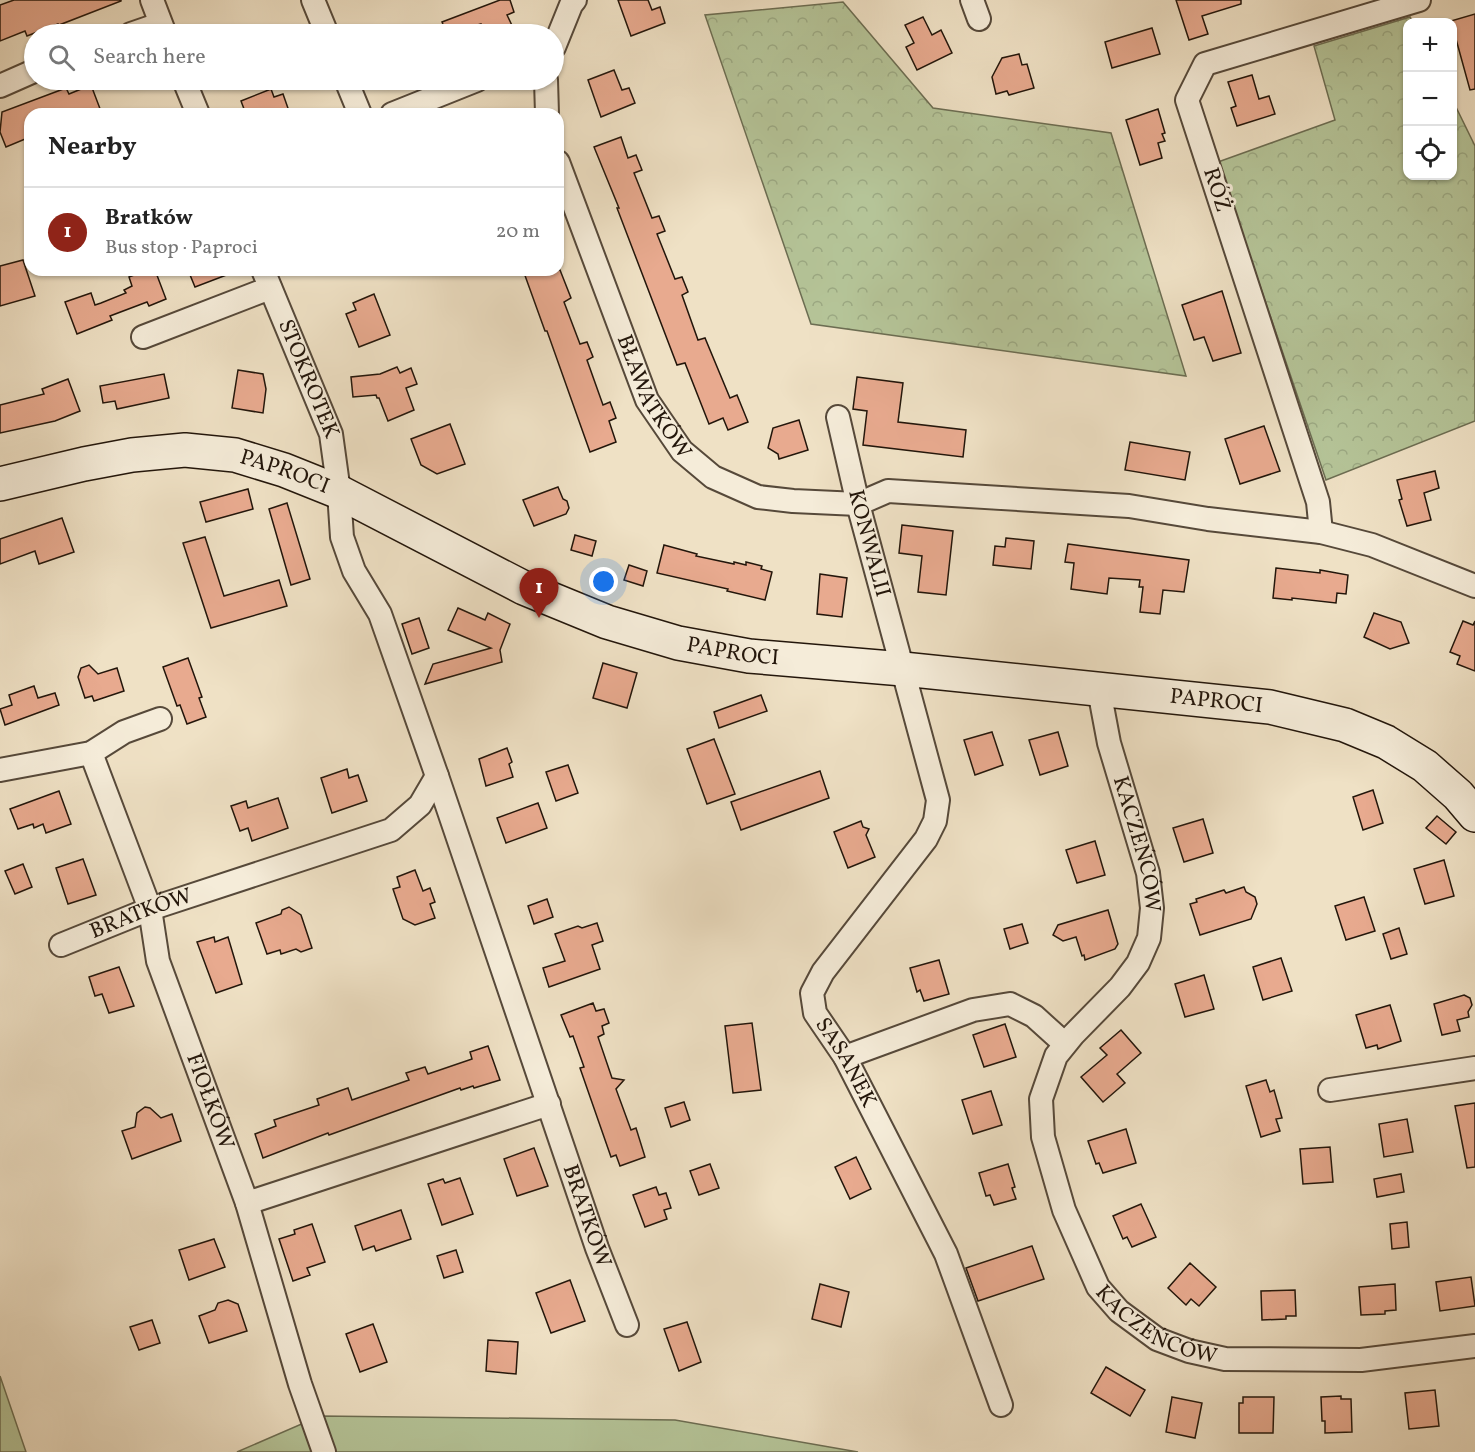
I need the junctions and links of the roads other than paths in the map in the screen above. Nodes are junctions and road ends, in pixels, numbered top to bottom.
1 (152, 0) edge
2 (313, 0) edge
3 (1419, 0) edge
4 (571, 2) edge
5 (160, 24) edge
6 (323, 24) edge
7 (563, 24) edge
8 (24, 75) edge
9 (0, 86) edge
10 (188, 90) edge
11 (350, 90) edge
12 (452, 90) edge
13 (546, 90) edge
14 (196, 108) edge
15 (358, 108) edge
16 (407, 108) edge
17 (547, 108) edge
18 (564, 178) edge
19 (267, 279) edge
20 (143, 337) dead end
21 (838, 417) dead end
22 (0, 484) edge
23 (339, 492) junction
24 (858, 504) junction
25 (1321, 532) junction
26 (1475, 586) edge
27 (903, 669) junction
28 (1099, 690) junction
29 (160, 719) dead end
30 (91, 753) junction
31 (0, 770) edge
32 (437, 776) junction
33 (1475, 815) edge
34 (150, 909) junction
35 (61, 945) dead end
36 (1065, 1044) junction
37 (845, 1058) junction
38 (1475, 1068) edge
39 (1330, 1090) dead end
40 (549, 1104) junction
41 (247, 1203) junction
42 (627, 1325) dead end
43 (1475, 1346) edge
44 (1001, 1405) dead end
45 (324, 1452) edge

1 - 5 street
2 - 6 street
3 - 25 street, RÓŻ
4 - 7 street
8 - 9 street
10 - 14 street
11 - 15 street
12 - 16 street
13 - 17 street
18 - 24 street, BŁAWATKÓW
19 - 20 street
19 - 23 street, STOKROTEK
21 - 24 street, KONWALII
22 - 23 street, PAPROCI
23 - 27 street, PAPROCI
23 - 32 street, BRATKÓW
24 - 25 street
24 - 27 street, KONWALII
25 - 26 street
27 - 28 street, PAPROCI
27 - 37 street, SASANEK
28 - 33 street, PAPROCI
28 - 36 street, KACZEŃCÓW
29 - 30 street
30 - 31 street
30 - 34 street, FIOŁKÓW
32 - 34 street, BRATKÓW
32 - 40 street, BRATKÓW
34 - 35 street, BRATKÓW
34 - 41 street, FIOŁKÓW
36 - 37 street
36 - 43 street, KACZEŃCÓW
37 - 44 street, SASANEK
38 - 39 street
40 - 41 street
40 - 42 street, BRATKÓW
41 - 45 street, FIOŁKÓW

